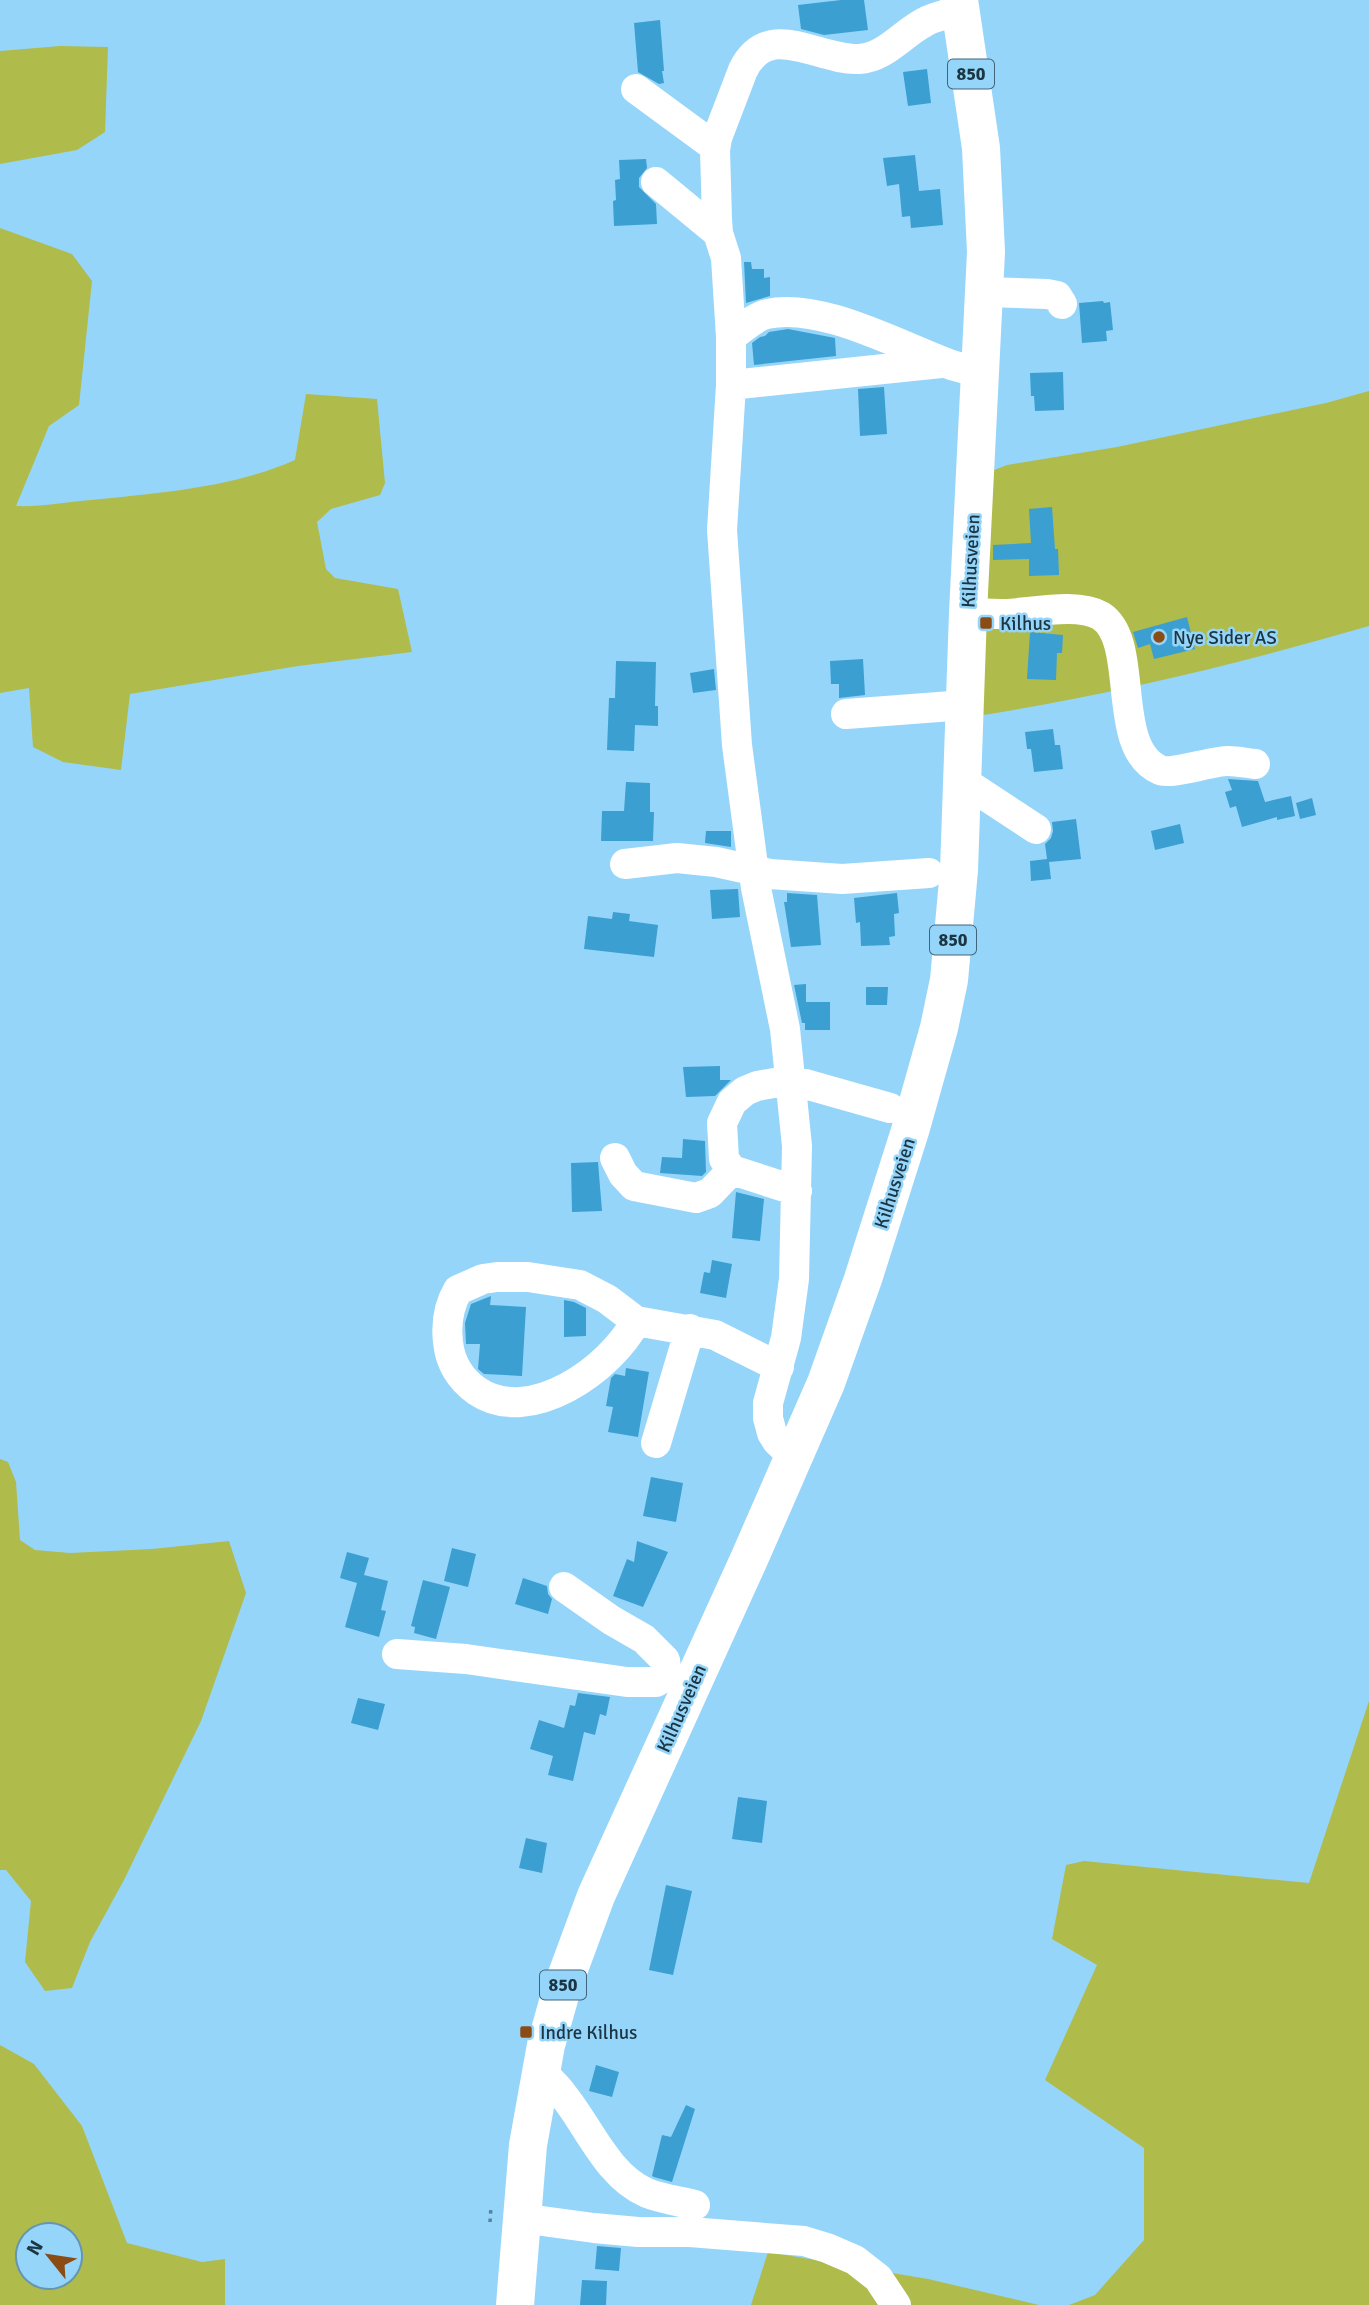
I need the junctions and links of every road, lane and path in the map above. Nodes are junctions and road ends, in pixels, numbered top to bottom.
1 (960, 6) edge
2 (636, 89) dead end
3 (715, 147) junction
4 (656, 182) dead end
5 (718, 233) junction
6 (985, 292) junction
7 (1062, 304) dead end
8 (731, 337) junction
9 (963, 368) junction
10 (731, 385) junction
11 (968, 613) junction
12 (965, 705) junction
13 (846, 714) dead end
14 (1255, 764) dead end
15 (963, 781) junction
16 (1036, 829) dead end
17 (625, 864) dead end
18 (754, 870) junction
19 (929, 873) dead end
20 (792, 1080) junction
21 (890, 1108) dead end
22 (615, 1158) dead end
23 (732, 1170) junction
24 (797, 1191) junction
25 (636, 1321) junction
26 (690, 1329) junction
27 (779, 1367) junction
28 (656, 1443) dead end
29 (794, 1457) junction
30 (564, 1587) dead end
31 (397, 1654) dead end
32 (679, 1680) junction
33 (541, 2071) junction
34 (695, 2205) dead end
35 (520, 2218) junction
36 (514, 2305) edge
37 (896, 2305) edge

1 - 3 lane
1 - 6 main road, Kilhusveien / 850
2 - 3 lane
3 - 5 lane
4 - 5 lane
5 - 8 lane
6 - 7 lane
6 - 9 main road, Kilhusveien / 850
8 - 9 lane
8 - 10 lane
9 - 10 lane
9 - 11 main road, Kilhusveien / 850
10 - 18 lane
11 - 12 main road, Kilhusveien / 850
11 - 14 lane
12 - 13 lane
12 - 15 main road, Kilhusveien / 850
15 - 16 lane
15 - 29 main road, Kilhusveien / 850
17 - 18 lane
18 - 19 lane
18 - 20 lane
20 - 21 lane
20 - 23 lane
20 - 24 lane
22 - 23 lane
23 - 24 lane
24 - 27 lane
25 - 25 lane
25 - 26 lane
26 - 27 lane
26 - 28 lane
27 - 29 lane
29 - 32 main road, Kilhusveien / 850
30 - 32 lane
31 - 32 lane
32 - 33 main road, Kilhusveien / 850
33 - 34 lane
33 - 35 main road, Kilhusveien / 850
35 - 36 main road, Kilhusveien / 850
35 - 37 lane

